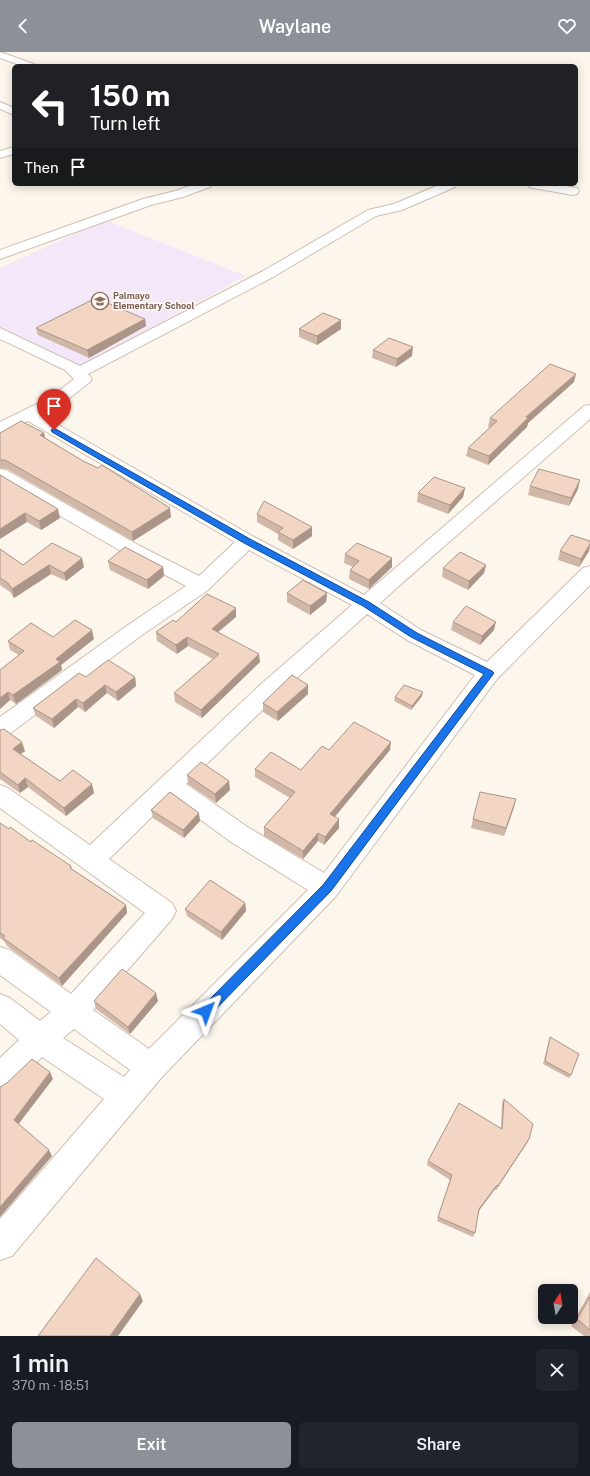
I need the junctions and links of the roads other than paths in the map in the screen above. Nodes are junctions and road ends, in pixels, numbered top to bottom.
1 (0, 55) edge
2 (25, 64) edge
3 (0, 105) edge
4 (12, 111) edge
5 (12, 151) edge
6 (0, 155) edge
7 (164, 186) edge
8 (200, 186) edge
9 (446, 186) edge
10 (545, 186) edge
11 (573, 191) dead end
12 (164, 198) junction
13 (0, 255) edge
14 (0, 333) edge
15 (79, 373) junction
16 (590, 410) edge
17 (27, 414) junction
18 (0, 429) edge
19 (0, 474) edge
20 (247, 541) junction
21 (590, 574) edge
22 (201, 585) junction
23 (366, 604) junction
24 (489, 673) junction
25 (0, 729) edge
26 (169, 784) junction
27 (0, 795) edge
28 (92, 859) junction
29 (327, 888) junction
30 (0, 959) edge
31 (0, 1007) edge
32 (73, 1012) junction
33 (40, 1038) junction
34 (152, 1068) junction
35 (0, 1079) edge
36 (127, 1098) junction
37 (0, 1244) edge

1 - 2 street
3 - 4 street
5 - 6 street
7 - 12 street
8 - 12 street
9 - 15 street
10 - 11 street
12 - 13 street
14 - 15 street
15 - 17 street
16 - 23 street
17 - 18 street
17 - 20 street
19 - 22 street
20 - 22 street
20 - 23 street
21 - 24 street
22 - 25 street
23 - 24 street
23 - 26 street
24 - 29 street
26 - 28 street
26 - 29 street
27 - 28 street
28 - 32 street
29 - 34 street
30 - 32 street
31 - 33 street
32 - 33 street
32 - 34 street
33 - 35 street
33 - 36 street
34 - 36 street
36 - 37 street

